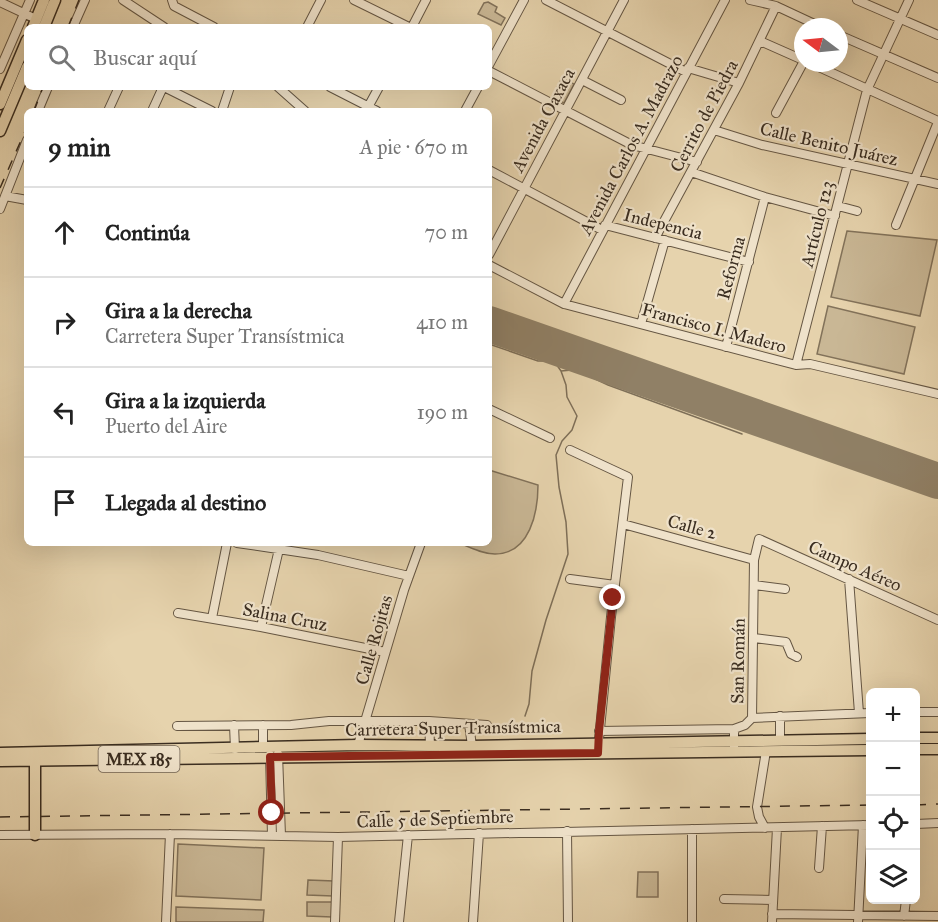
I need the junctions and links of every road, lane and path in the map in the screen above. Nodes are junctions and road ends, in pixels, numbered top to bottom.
1 (30, 0) edge
2 (44, 0) edge
3 (55, 0) edge
4 (85, 0) edge
5 (123, 0) edge
6 (321, 0) edge
7 (354, 0) edge
8 (426, 0) edge
9 (524, 0) edge
10 (546, 0) edge
11 (624, 0) edge
12 (724, 0) edge
13 (750, 0) edge
14 (857, 0) edge
15 (909, 0) edge
16 (0, 2) edge
17 (172, 2) edge
18 (776, 6) junction
19 (24, 14) junction
20 (151, 18) junction
21 (802, 18) edge
22 (900, 19) junction
23 (38, 24) edge
24 (75, 24) edge
25 (148, 24) edge
26 (160, 24) edge
27 (209, 24) edge
28 (309, 24) edge
29 (405, 24) edge
30 (413, 24) edge
31 (607, 33) junction
32 (938, 35) edge
33 (848, 39) edge
34 (760, 41) junction
35 (24, 47) edge
36 (884, 55) junction
37 (794, 57) edge
38 (492, 59) edge
39 (0, 69) edge
40 (687, 70) junction
41 (492, 72) edge
42 (797, 72) edge
43 (829, 72) edge
44 (24, 74) edge
45 (938, 78) edge
46 (582, 80) junction
47 (739, 83) junction
48 (47, 90) edge
49 (118, 90) edge
50 (162, 90) edge
51 (169, 90) edge
52 (229, 90) edge
53 (281, 90) edge
54 (335, 90) edge
55 (377, 90) edge
56 (476, 90) edge
57 (867, 90) junction
58 (1, 97) edge
59 (621, 100) dead end
60 (296, 107) edge
61 (39, 108) edge
62 (109, 108) edge
63 (153, 108) edge
64 (206, 108) edge
65 (223, 108) edge
66 (365, 108) edge
67 (368, 108) edge
68 (467, 108) edge
69 (565, 111) junction
70 (776, 113) dead end
71 (938, 122) edge
72 (714, 130) junction
73 (0, 131) edge
74 (24, 148) edge
75 (645, 148) junction
76 (697, 162) junction
77 (847, 165) junction
78 (492, 172) edge
79 (691, 172) junction
80 (914, 179) junction
81 (938, 184) edge
82 (524, 189) junction
83 (5, 196) junction
84 (765, 196) junction
85 (24, 199) edge
86 (837, 206) junction
87 (0, 209) edge
88 (857, 211) dead end
89 (835, 216) junction
90 (896, 225) dead end
91 (603, 227) junction
92 (655, 238) junction
93 (665, 240) junction
94 (492, 249) edge
95 (749, 262) junction
96 (492, 267) edge
97 (564, 304) junction
98 (641, 324) junction
99 (726, 347) junction
100 (796, 365) junction
101 (938, 394) edge
102 (492, 410) edge
103 (550, 438) dead end
104 (570, 450) dead end
105 (623, 524) junction
106 (759, 539) joint
107 (226, 546) edge
108 (258, 546) edge
109 (420, 546) edge
110 (279, 549) junction
111 (754, 560) junction
112 (409, 576) junction
113 (570, 579) dead end
114 (849, 579) junction
115 (615, 585) junction
116 (754, 585) junction
117 (785, 589) dead end
118 (178, 613) dead end
119 (212, 618) junction
120 (938, 620) edge
121 (261, 627) junction
122 (754, 638) junction
123 (386, 652) junction
124 (797, 657) dead end
125 (920, 712) edge
126 (938, 712) edge
127 (859, 713) junction
128 (866, 713) edge
129 (780, 716) junction
130 (752, 718) junction
131 (429, 721) junction
132 (366, 722) junction
133 (469, 724) junction
134 (234, 725) junction
135 (263, 725) junction
136 (488, 725) dead end
137 (177, 726) dead end
138 (734, 729) junction
139 (599, 731) junction
140 (920, 738) edge
141 (938, 738) edge
142 (780, 739) junction
143 (866, 739) edge
144 (430, 745) junction
145 (358, 746) junction
146 (472, 746) junction
147 (734, 746) junction
148 (598, 748) junction
149 (235, 749) junction
150 (938, 749) edge
151 (866, 750) edge
152 (920, 750) edge
153 (272, 751) junction
154 (766, 751) junction
155 (0, 753) edge
156 (35, 756) junction
157 (0, 761) edge
158 (938, 823) edge
159 (920, 824) edge
160 (866, 825) edge
161 (822, 826) junction
162 (765, 828) junction
163 (777, 828) junction
164 (693, 829) junction
165 (567, 831) junction
166 (479, 833) junction
167 (170, 834) junction
168 (0, 835) edge
169 (35, 835) junction
170 (408, 835) junction
171 (866, 835) edge
172 (276, 836) junction
173 (338, 837) junction
174 (819, 868) dead end
175 (724, 899) dead end
176 (773, 900) junction
177 (906, 904) edge
178 (904, 916) junction
179 (938, 916) edge
180 (772, 918) edge
181 (858, 919) edge
182 (166, 922) edge
183 (336, 922) edge
184 (399, 922) edge
185 (473, 922) edge
186 (568, 922) edge
187 (692, 922) edge

1 - 19 street
2 - 23 main road
3 - 23 main road
4 - 24 street
5 - 20 street
6 - 28 street
7 - 29 street
8 - 30 street
9 - 38 street
10 - 31 street
11 - 31 street, Avenida Oaxaca
12 - 40 street, Avenida Carlos A. Madrazo
13 - 18 street
14 - 22 street
15 - 22 street, Artículo 123
16 - 19 street
17 - 27 street
18 - 21 street
18 - 34 street, Cerrito de Piedra
19 - 23 street
19 - 39 street
20 - 25 street
20 - 26 street
22 - 32 street
22 - 36 street, Artículo 123
31 - 40 street
31 - 46 street, Avenida Oaxaca
33 - 36 street
34 - 37 street
34 - 47 street, Cerrito de Piedra
35 - 58 main road
36 - 45 street
36 - 57 street, Artículo 123
40 - 47 street
40 - 75 street, Avenida Carlos A. Madrazo
41 - 69 street
42 - 70 street
43 - 57 street
44 - 73 main road
46 - 59 street
46 - 69 street, Avenida Oaxaca
47 - 72 street, Cerrito de Piedra
48 - 61 street
49 - 62 street
50 - 63 street
51 - 64 street
52 - 65 street
53 - 60 street
54 - 66 street
55 - 67 street
56 - 68 street
57 - 71 street
57 - 77 street, Artículo 123
69 - 75 street
69 - 82 street, Avenida Oaxaca
71 - 80 street
72 - 76 street, Cerrito de Piedra
72 - 77 street, Calle Benito Juárez
74 - 83 street
75 - 76 street
75 - 91 street, Avenida Carlos A. Madrazo
76 - 79 street, Cerrito de Piedra
77 - 80 street, Calle Benito Juárez
77 - 86 street, Artículo 123
78 - 82 street, Indepencia
79 - 84 street
79 - 92 street, Cerrito de Piedra
80 - 81 street, Calle Benito Juárez
80 - 90 street
82 - 91 street, Indepencia
82 - 94 street, Avenida Oaxaca
83 - 85 street
83 - 87 street
84 - 89 street
84 - 95 street, Reforma
86 - 88 street
86 - 89 street, Artículo 123
89 - 100 street, Artículo 123
91 - 92 street, Indepencia
91 - 97 street, Avenida Carlos A. Madrazo
92 - 93 street, Indepencia
93 - 95 street, Indepencia
93 - 98 street
95 - 99 street, Reforma
96 - 97 street, Francisco I. Madero
97 - 98 street, Francisco I. Madero
98 - 99 street, Francisco I. Madero
99 - 100 street, Francisco I. Madero
100 - 101 street, Francisco I. Madero
102 - 103 street
104 - 105 street
105 - 111 street, Calle 2
105 - 115 street
106 - 111 street, San Román
106 - 114 street, Campo Aéreo
107 - 119 street
108 - 110 street
109 - 112 street, Calle Rojitas
110 - 112 street
110 - 121 street
111 - 116 street, San Román
112 - 123 street, Calle Rojitas
113 - 115 street
114 - 120 street, Campo Aéreo
114 - 127 street
115 - 139 street
116 - 117 street
116 - 122 street, San Román
118 - 119 street, Salina Cruz
119 - 121 street, Salina Cruz
121 - 123 street, Salina Cruz
122 - 124 street
122 - 130 street, San Román
123 - 132 street, Calle Rojitas
125 - 126 street
127 - 128 street
127 - 129 street
129 - 130 street
129 - 142 street
130 - 138 street, San Román
131 - 132 street
131 - 133 street
131 - 144 street
132 - 135 street
132 - 145 street, Calle Rojitas
133 - 136 street
133 - 146 street
134 - 135 street
134 - 137 street
134 - 149 street
135 - 153 street
138 - 139 street
138 - 147 street, San Román
139 - 148 street
140 - 141 main road
142 - 143 main road, Carretera Super Transístmica / MEX 185
142 - 147 main road, Carretera Super Transístmica / MEX 185
144 - 145 main road, Carretera Super Transístmica / MEX 185
144 - 146 main road, Carretera Super Transístmica / MEX 185
145 - 153 main road, Carretera Super Transístmica / MEX 185
146 - 148 main road, Carretera Super Transístmica / MEX 185
147 - 148 main road, Carretera Super Transístmica / MEX 185
147 - 154 main road, Carretera Super Transístmica / MEX 185
148 - 153 main road, Carretera Super Transístmica / MEX 185
149 - 153 main road, Carretera Super Transístmica / MEX 185
149 - 156 main road, Carretera Super Transístmica / MEX 185
150 - 152 main road
151 - 154 main road, Carretera Super Transístmica / MEX 185
153 - 156 main road, MEX 185
153 - 172 street
154 - 162 street
155 - 156 main road, Carretera Super Transístmica / MEX 185
156 - 157 main road, MEX 185
156 - 169 main road
158 - 159 street
160 - 161 street, Calle 5 de Septiembre
161 - 163 street, Calle 5 de Septiembre
161 - 174 street
162 - 163 street, Calle 5 de Septiembre
162 - 164 street, Calle 5 de Septiembre
163 - 176 street
164 - 165 street, Calle 5 de Septiembre
164 - 187 street
165 - 166 street, Calle 5 de Septiembre
165 - 186 street
166 - 170 street, Calle 5 de Septiembre
166 - 185 street
167 - 169 street, Calle 5 de Septiembre
167 - 172 street, Calle 5 de Septiembre
167 - 182 street
168 - 169 street, Calle 5 de Septiembre
170 - 173 street, Calle 5 de Septiembre
170 - 184 street
171 - 181 street
172 - 173 street, Calle 5 de Septiembre
173 - 183 street
175 - 176 street
176 - 180 street
177 - 178 street
178 - 179 street
178 - 181 street
180 - 181 street

